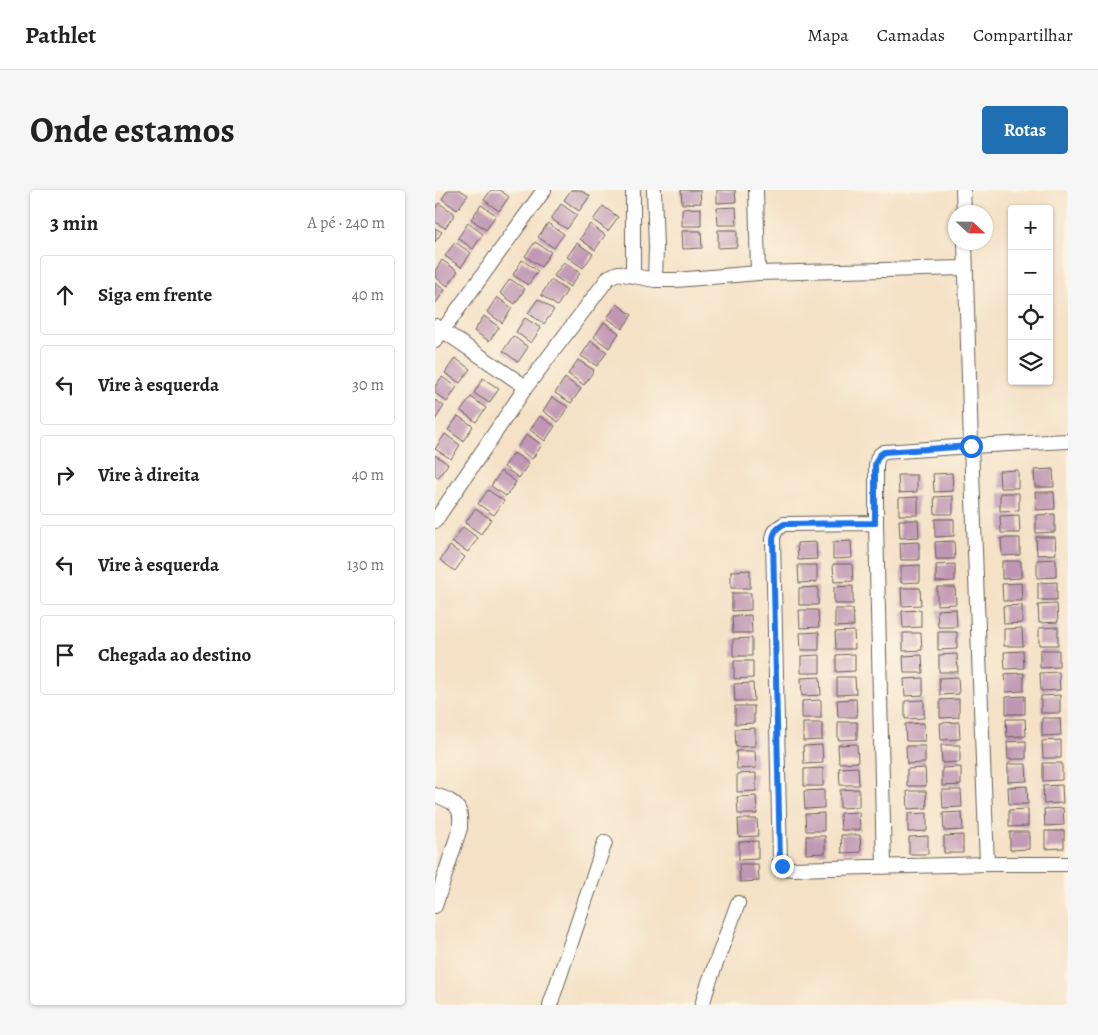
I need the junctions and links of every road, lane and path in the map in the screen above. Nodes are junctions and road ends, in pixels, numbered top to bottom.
1 (544, 190) edge
2 (633, 190) edge
3 (654, 190) edge
4 (756, 190) edge
5 (963, 190) edge
6 (964, 205) edge
7 (965, 250) edge
8 (965, 268) junction
9 (758, 273) junction
10 (633, 276) junction
11 (655, 280) junction
12 (437, 332) edge
13 (526, 387) junction
14 (1068, 441) edge
15 (971, 446) junction
16 (435, 521) edge
17 (875, 523) junction
18 (435, 795) edge
19 (605, 842) dead end
20 (987, 864) junction
21 (1068, 864) edge
22 (884, 867) junction
23 (738, 902) dead end
24 (435, 906) edge
25 (550, 1005) edge
26 (702, 1005) edge

1 - 12 street
2 - 10 street
3 - 11 street
4 - 9 street
5 - 6 street
7 - 8 street
8 - 9 street
8 - 15 street
9 - 11 street
10 - 11 street
10 - 13 street
12 - 13 street
13 - 16 street
14 - 15 street
15 - 17 street
15 - 20 street
17 - 22 street
17 - 22 street
18 - 24 street
19 - 25 street
20 - 21 street
20 - 22 street
23 - 26 street

